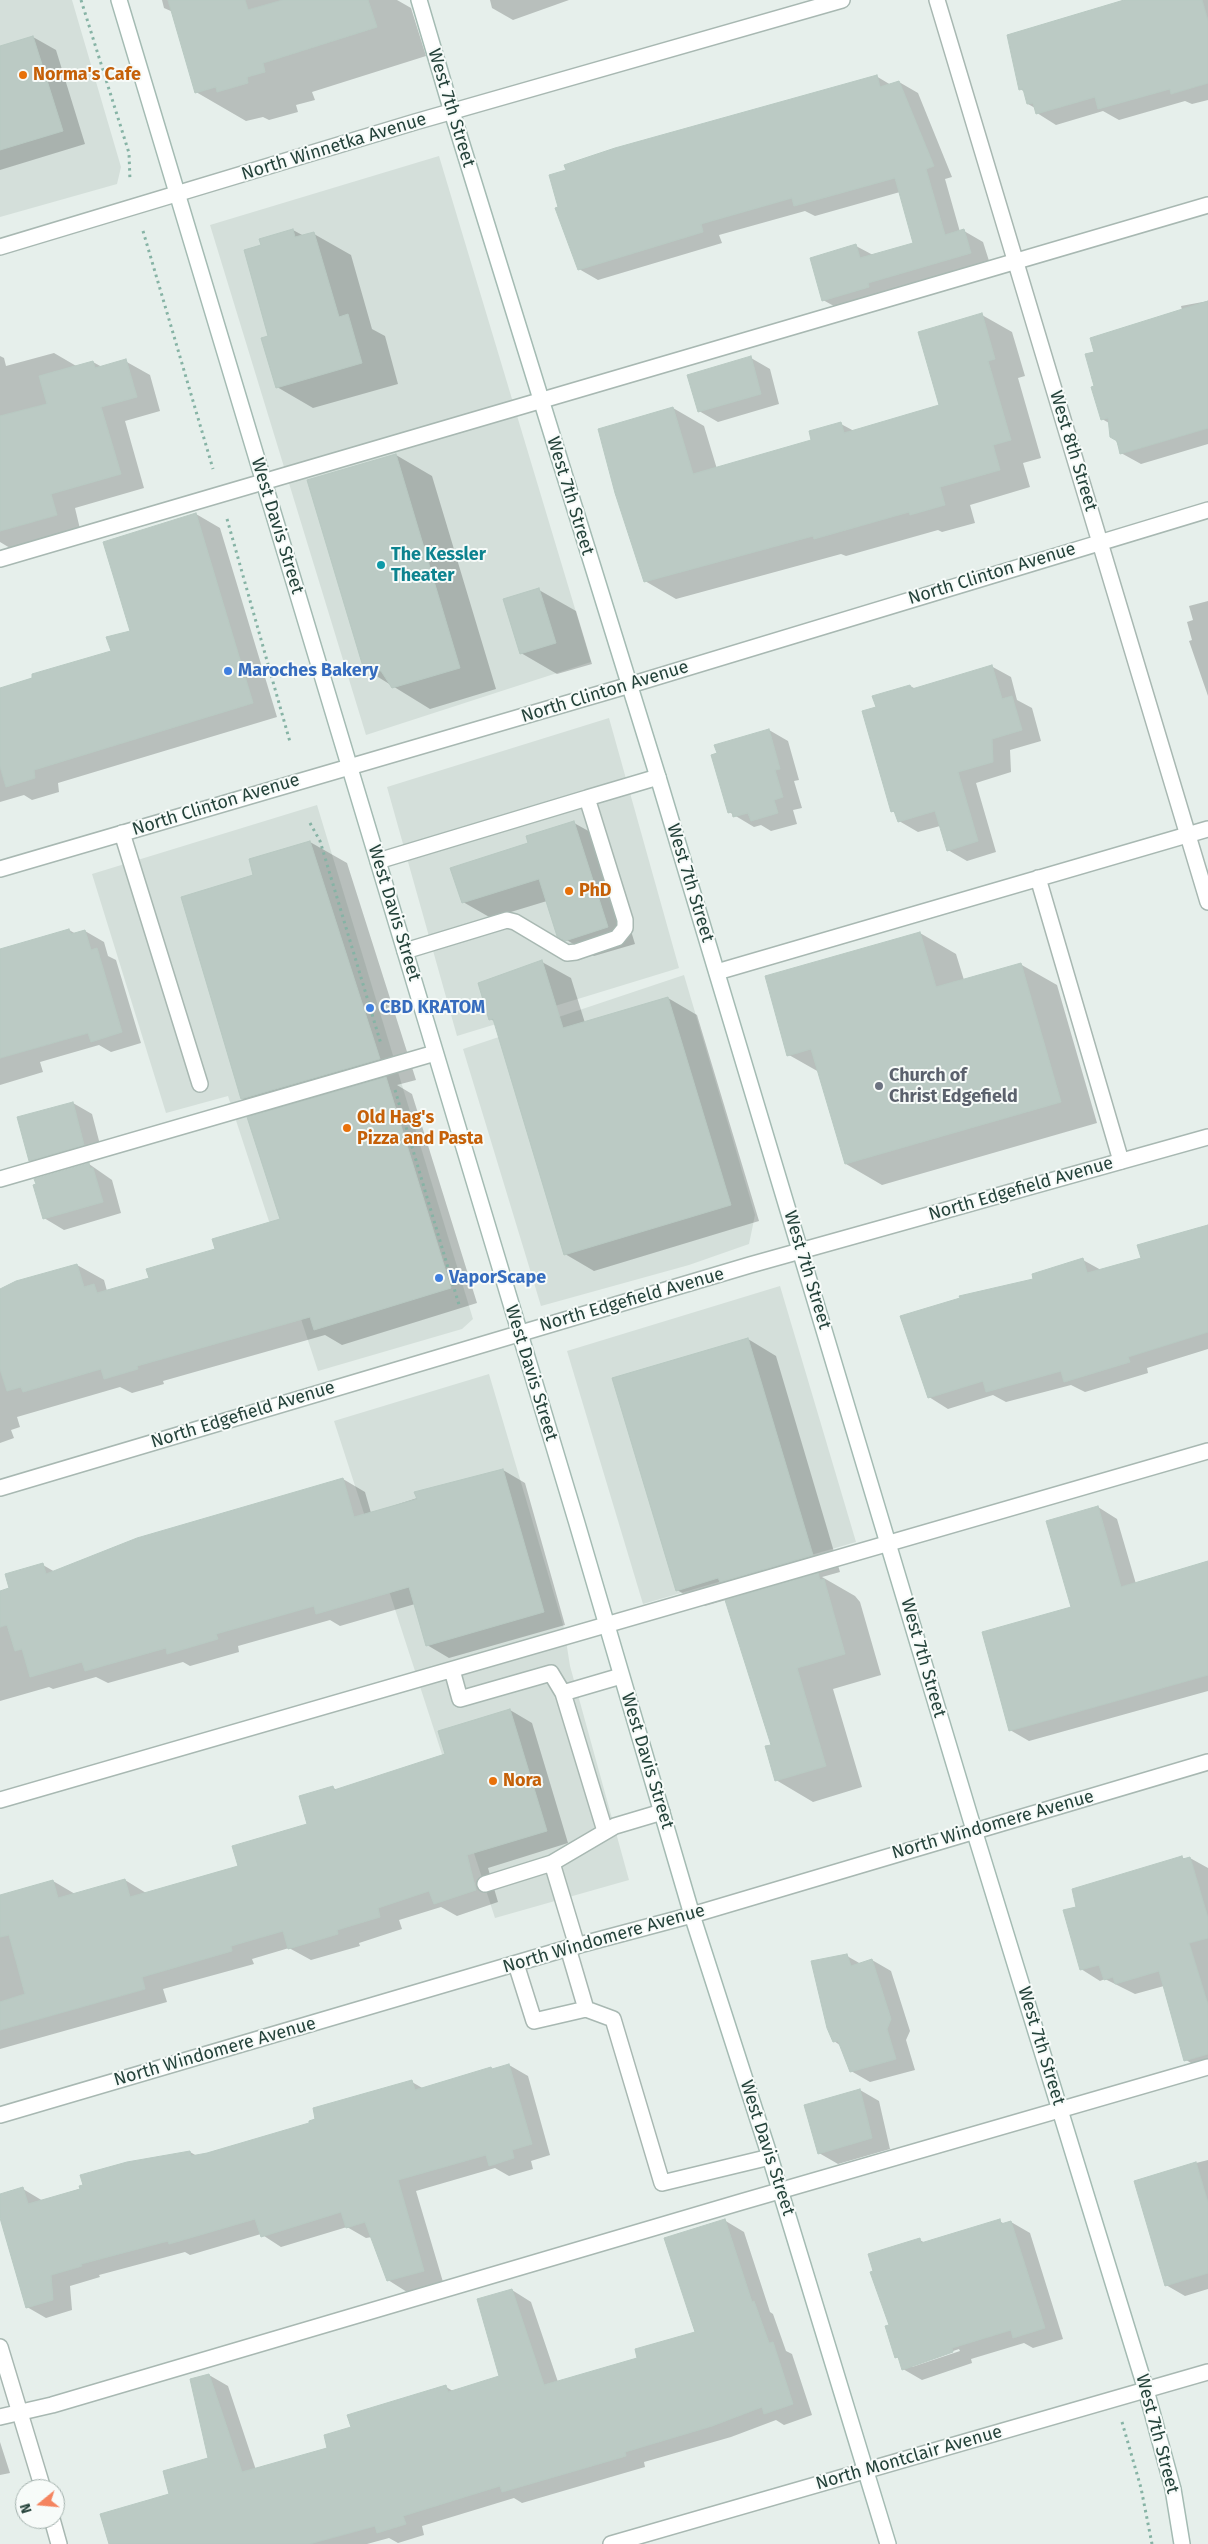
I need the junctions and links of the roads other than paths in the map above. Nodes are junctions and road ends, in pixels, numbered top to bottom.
1 (119, 0) edge
2 (419, 0) edge
3 (842, 0) edge
4 (937, 0) edge
5 (452, 112) junction
6 (177, 194) junction
7 (1208, 205) edge
8 (0, 247) edge
9 (1016, 261) junction
10 (540, 399) junction
11 (264, 481) junction
12 (1208, 510) edge
13 (1100, 541) junction
14 (0, 559) edge
15 (630, 685) junction
16 (349, 765) junction
17 (658, 778) junction
18 (587, 798) junction
19 (1208, 829) edge
20 (122, 833) junction
21 (1188, 834) junction
22 (378, 861) junction
23 (0, 869) edge
24 (1038, 878) junction
25 (1208, 902) edge
26 (405, 952) junction
27 (717, 972) junction
28 (435, 1053) junction
29 (200, 1084) dead end
30 (1208, 1137) edge
31 (1121, 1161) junction
32 (0, 1179) edge
33 (801, 1251) junction
34 (519, 1333) junction
35 (1208, 1451) edge
36 (0, 1488) edge
37 (889, 1544) junction
38 (606, 1626) junction
39 (452, 1670) junction
40 (621, 1676) junction
41 (564, 1693) junction
42 (1208, 1762) edge
43 (0, 1800) edge
44 (662, 1812) junction
45 (974, 1830) junction
46 (604, 1832) junction
47 (552, 1863) junction
48 (485, 1884) dead end
49 (692, 1915) junction
50 (573, 1947) junction
51 (516, 1964) junction
52 (586, 2008) junction
53 (1208, 2068) edge
54 (1060, 2109) junction
55 (0, 2115) edge
56 (770, 2156) junction
57 (781, 2191) junction
58 (0, 2347) edge
59 (1208, 2372) edge
60 (1146, 2390) junction
61 (20, 2412) junction
62 (0, 2417) edge
63 (865, 2469) junction
64 (40, 2479) edge
65 (55, 2529) edge
66 (59, 2544) edge
67 (611, 2544) edge
68 (888, 2544) edge
69 (1182, 2544) edge

1 - 6 street, West Davis Street
2 - 5 street, West 7th Street
3 - 5 street, North Winnetka Avenue
4 - 9 street, West 8th Street
5 - 6 street, North Winnetka Avenue
5 - 10 street, West 7th Street
6 - 8 street, North Winnetka Avenue
6 - 11 street, West Davis Street
7 - 9 street
9 - 10 street
9 - 13 street, West 8th Street
10 - 11 street
10 - 15 street, West 7th Street
11 - 14 street
11 - 16 street, West Davis Street
12 - 13 street, North Clinton Avenue
13 - 15 street, North Clinton Avenue
13 - 21 street, West 8th Street
15 - 16 street, North Clinton Avenue
15 - 17 street, West 7th Street
16 - 20 street, North Clinton Avenue
16 - 22 street, West Davis Street
17 - 18 street
17 - 27 street, West 7th Street
18 - 22 street
18 - 26 street
19 - 21 street
20 - 23 street, North Clinton Avenue
20 - 29 street
21 - 24 street
21 - 25 street, West 8th Street
22 - 26 street, West Davis Street
24 - 27 street
24 - 31 street
26 - 28 street, West Davis Street
27 - 33 street, West 7th Street
28 - 32 street
28 - 34 street, West Davis Street
30 - 31 street, North Edgefield Avenue
31 - 33 street, North Edgefield Avenue
33 - 34 street, North Edgefield Avenue
33 - 37 street, West 7th Street
34 - 36 street, North Edgefield Avenue
34 - 38 street, West Davis Street
35 - 37 street
37 - 38 street
37 - 45 street, West 7th Street
38 - 39 street
38 - 40 street, West Davis Street
39 - 41 street
39 - 43 street
40 - 41 street
40 - 44 street, West Davis Street
41 - 46 street
42 - 45 street, North Windomere Avenue
44 - 46 street
44 - 49 street, West Davis Street
45 - 49 street, North Windomere Avenue
45 - 54 street, West 7th Street
46 - 47 street
47 - 48 street
47 - 50 street
49 - 50 street, North Windomere Avenue
49 - 56 street, West Davis Street
50 - 51 street, North Windomere Avenue
50 - 52 street
51 - 52 street
51 - 55 street, North Windomere Avenue
52 - 56 street
53 - 54 street
54 - 57 street
54 - 60 street, West 7th Street
56 - 57 street, West Davis Street
57 - 61 street
57 - 63 street, West Davis Street
58 - 61 street
59 - 60 street, North Montclair Avenue
60 - 63 street, North Montclair Avenue
60 - 69 street, West 7th Street
61 - 62 street
61 - 64 street
63 - 67 street, North Montclair Avenue
63 - 68 street, West Davis Street
65 - 66 street

